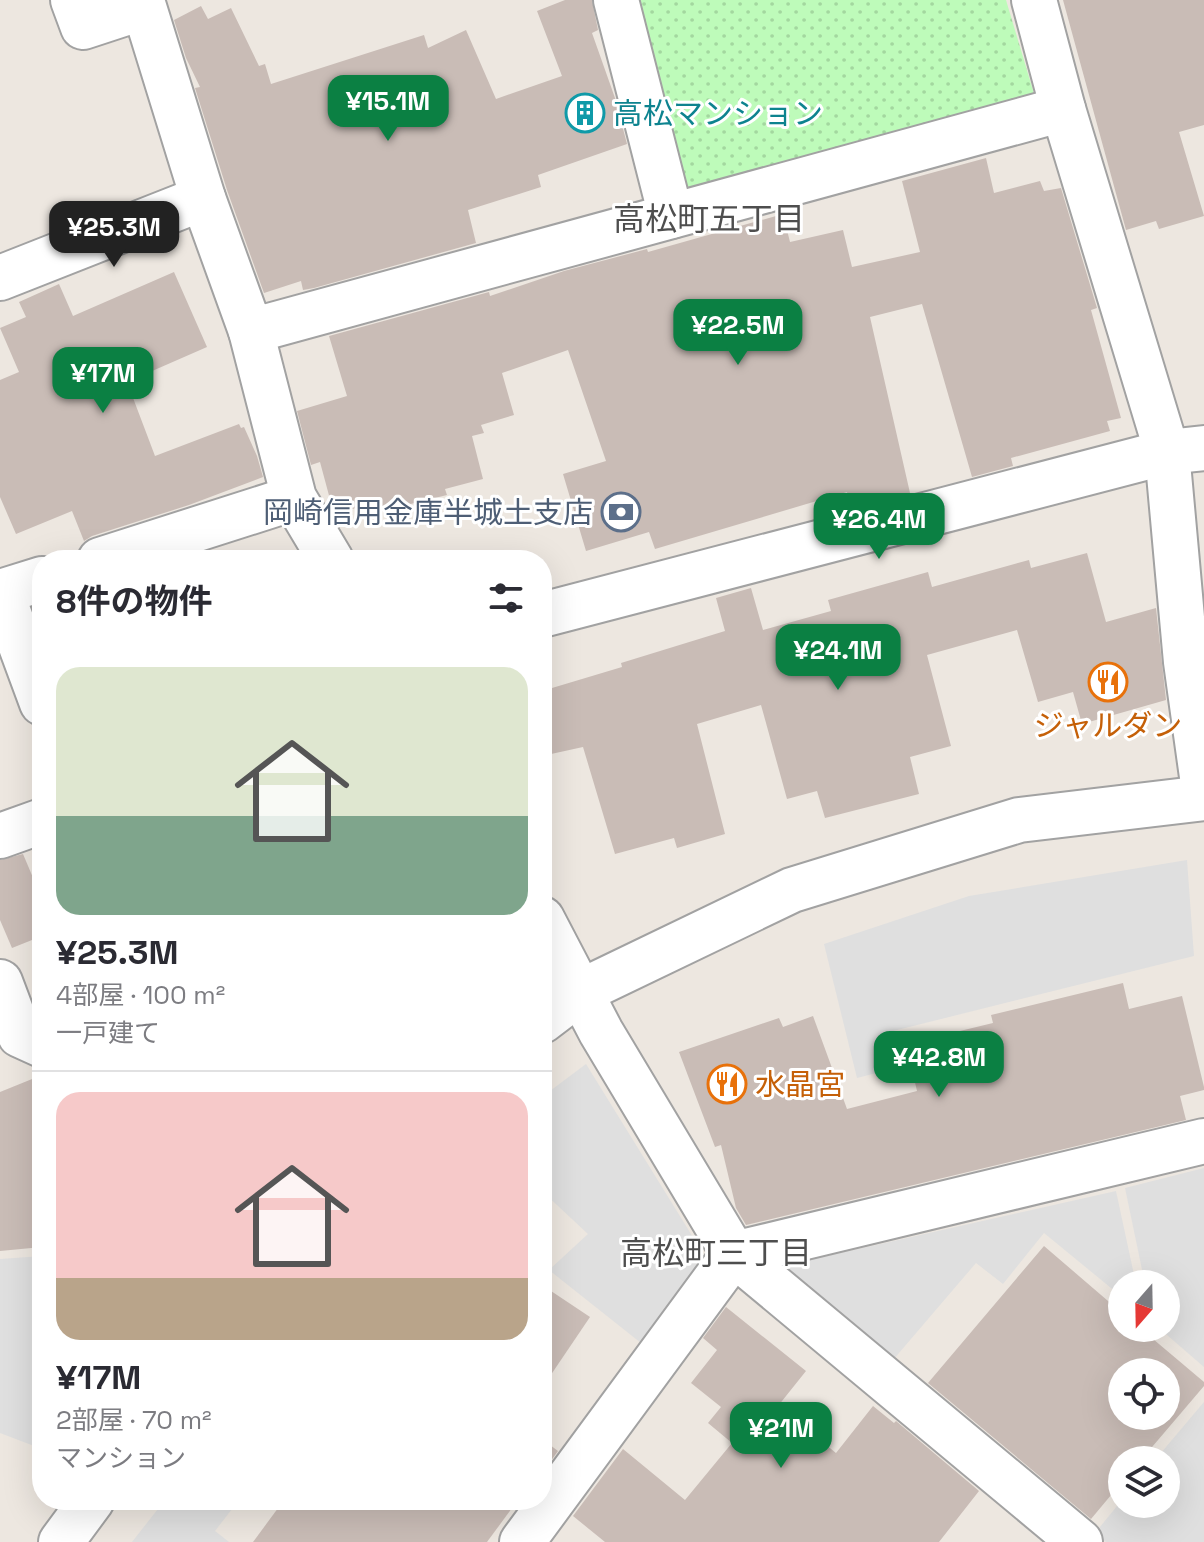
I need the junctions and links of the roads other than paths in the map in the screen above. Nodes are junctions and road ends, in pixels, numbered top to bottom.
1 (73, 0) edge
2 (616, 0) edge
3 (1034, 0) edge
4 (153, 4) edge
5 (1063, 109) junction
6 (203, 198) junction
7 (671, 216) junction
8 (0, 278) edge
9 (251, 331) junction
10 (1186, 450) edge
11 (294, 498) junction
12 (131, 550) edge
13 (325, 550) edge
14 (32, 582) edge
15 (1, 592) edge
16 (552, 612) edge
17 (32, 676) edge
18 (1204, 791) edge
19 (1204, 798) edge
20 (32, 825) edge
21 (0, 836) edge
22 (552, 938) edge
23 (0, 982) edge
24 (580, 992) junction
25 (552, 1013) edge
26 (32, 1040) edge
27 (1204, 1141) edge
28 (734, 1254) junction
29 (85, 1510) edge
30 (539, 1536) edge
31 (61, 1542) edge
32 (1080, 1542) edge

1 - 4 street
2 - 7 street
3 - 5 street
4 - 6 street
5 - 7 street
5 - 10 street
6 - 8 street
6 - 9 street
7 - 9 street
9 - 11 street
10 - 16 street
10 - 18 street
11 - 12 street
11 - 13 street
14 - 15 street
15 - 17 street
19 - 24 street
20 - 21 street
22 - 24 street
23 - 26 street
24 - 25 street
24 - 28 street
27 - 28 street
28 - 30 street
28 - 32 street
29 - 31 street

